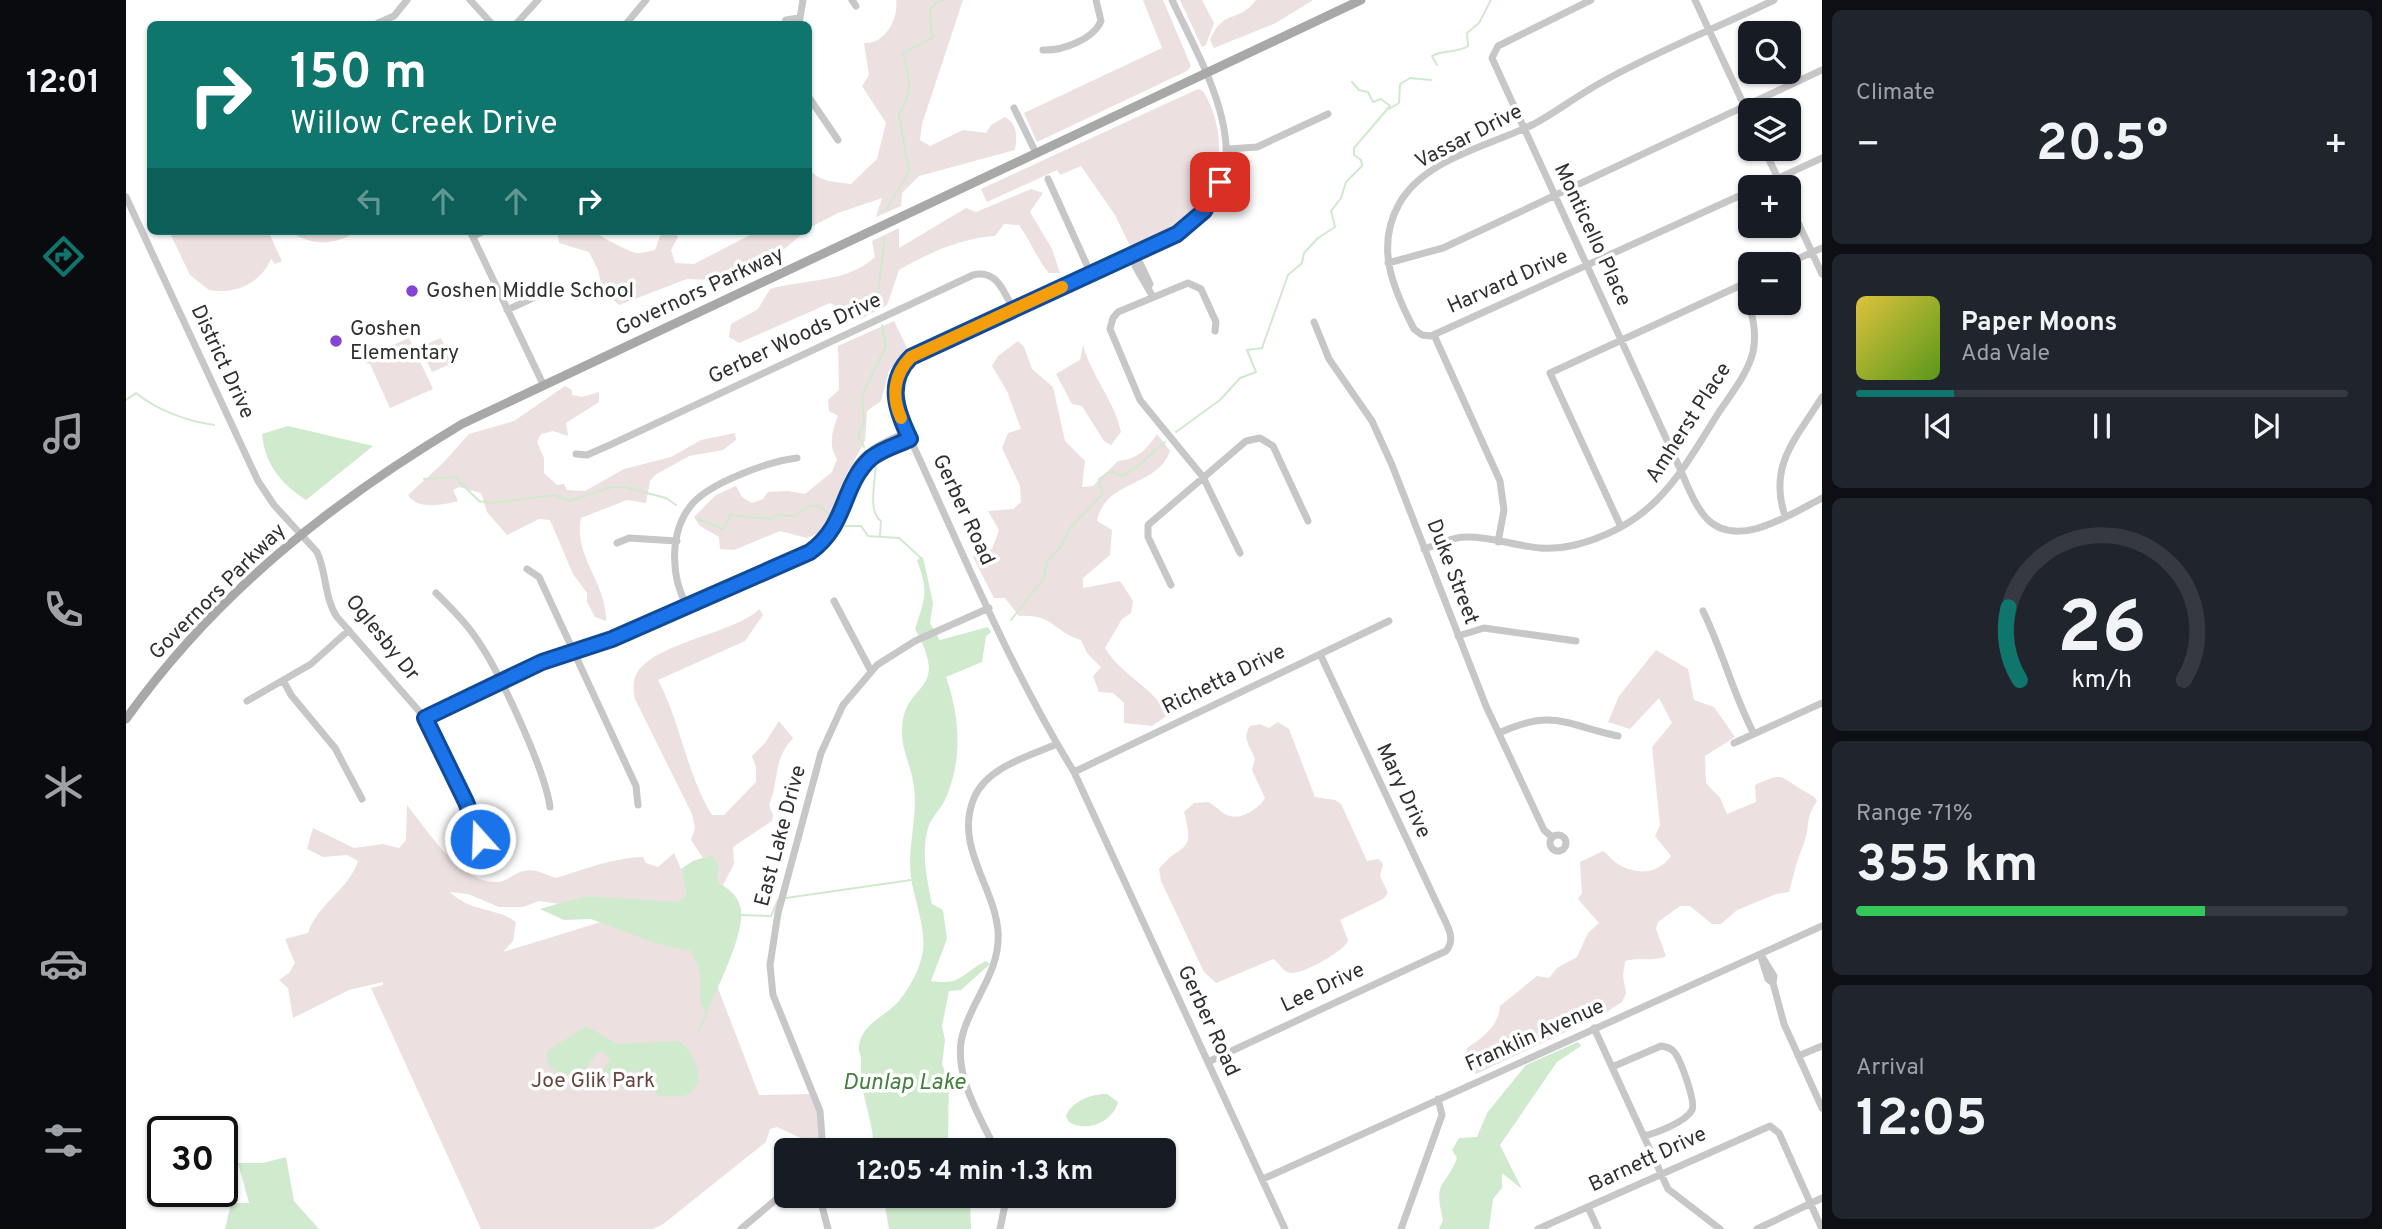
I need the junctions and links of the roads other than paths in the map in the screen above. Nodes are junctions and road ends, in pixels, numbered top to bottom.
1 (407, 0) edge
2 (470, 0) edge
3 (538, 0) edge
4 (646, 0) edge
5 (803, 0) edge
6 (1096, 0) edge
7 (1172, 0) edge
8 (1362, 0) edge
9 (1591, 0) edge
10 (1695, 0) edge
11 (1774, 0) edge
12 (383, 21) edge
13 (489, 21) edge
14 (519, 21) edge
15 (628, 21) edge
16 (799, 21) edge
17 (1710, 31) junction
18 (1043, 50) dead end
19 (1822, 70) edge
20 (1206, 74) junction
21 (1741, 98) edge
22 (1762, 98) edge
23 (812, 102) edge
24 (1014, 108) dead end
25 (1738, 109) edge
26 (1328, 114) dead end
27 (1525, 128) junction
28 (838, 140) dead end
29 (1228, 149) junction
30 (1036, 153) junction
31 (1822, 158) edge
32 (1785, 175) edge
33 (1048, 180) dead end
34 (1555, 196) junction
35 (126, 197) edge
36 (1738, 197) edge
37 (1801, 229) edge
38 (471, 235) edge
39 (1822, 248) edge
40 (1812, 253) junction
41 (1801, 258) edge
42 (1135, 259) junction
43 (1388, 263) junction
44 (1587, 266) junction
45 (1091, 274) junction
46 (1822, 274) edge
47 (1738, 286) edge
48 (552, 289) dead end
49 (1153, 297) junction
50 (1013, 309) junction
51 (507, 310) junction
52 (1751, 315) edge
53 (1314, 322) dead end
54 (1215, 331) dead end
55 (1434, 335) junction
56 (1621, 340) junction
57 (543, 384) junction
58 (1822, 397) edge
59 (908, 436) junction
60 (576, 454) dead end
61 (797, 458) dead end
62 (1681, 471) junction
63 (1203, 477) junction
64 (1822, 498) edge
65 (1785, 516) junction
66 (1308, 521) dead end
67 (1621, 527) junction
68 (299, 533) junction
69 (677, 541) junction
70 (1498, 542) junction
71 (617, 543) dead end
72 (1424, 549) junction
73 (1240, 553) dead end
74 (527, 569) dead end
75 (1171, 585) dead end
76 (436, 593) dead end
77 (834, 601) dead end
78 (687, 606) junction
79 (989, 608) junction
80 (1703, 611) dead end
81 (1389, 621) dead end
82 (349, 630) junction
83 (1458, 636) junction
84 (1577, 641) dead end
85 (573, 652) junction
86 (1320, 654) junction
87 (870, 671) junction
88 (283, 680) junction
89 (500, 682) junction
90 (247, 701) dead end
91 (1822, 703) edge
92 (425, 718) junction
93 (126, 719) edge
94 (1499, 733) junction
95 (1754, 734) junction
96 (1618, 736) dead end
97 (1734, 743) dead end
98 (1056, 744) junction
99 (1074, 772) junction
100 (362, 799) dead end
101 (638, 805) dead end
102 (550, 807) dead end
103 (1552, 837) dead end
104 (480, 839) dead end
105 (1822, 926) edge
106 (1451, 944) joint
107 (1760, 954) junction
108 (1594, 1028) junction
109 (1822, 1046) edge
110 (1798, 1056) junction
111 (1208, 1062) junction
112 (1612, 1068) junction
113 (1438, 1099) junction
114 (1822, 1108) edge
115 (1644, 1136) junction
116 (822, 1138) edge
117 (990, 1138) edge
118 (1661, 1173) junction
119 (1263, 1180) junction
120 (1822, 1198) edge
121 (774, 1201) edge
122 (1811, 1204) junction
123 (1588, 1207) junction
124 (822, 1208) edge
125 (1004, 1208) edge
126 (741, 1229) edge
127 (828, 1229) edge
128 (1000, 1229) edge
129 (1285, 1229) edge
130 (1401, 1229) edge
131 (1538, 1229) edge
132 (1598, 1229) edge
133 (1720, 1229) edge
134 (1756, 1229) edge
135 (1822, 1229) edge

1 - 12 street
2 - 13 street
3 - 14 street
4 - 15 street
5 - 16 street
6 - 18 street
7 - 20 street, Gerber Road
8 - 20 main road, Governors Parkway
9 - 27 street, Monticello Place
10 - 17 street
11 - 17 street, Vassar Drive
17 - 21 street
17 - 27 street, Vassar Drive
19 - 22 street
20 - 29 street, Gerber Road
20 - 30 main road, Governors Parkway
23 - 28 street
24 - 30 street
25 - 34 street
26 - 29 street
27 - 34 street, Monticello Place
27 - 43 street, Vassar Drive
29 - 42 street, Gerber Road
30 - 57 main road, Governors Parkway
31 - 32 street
33 - 45 street
34 - 43 street
34 - 44 street, Monticello Place
35 - 68 street, District Drive
36 - 44 street, Harvard Drive
37 - 40 street
38 - 51 street
39 - 40 street
40 - 41 street
40 - 46 street
42 - 45 street, Gerber Road
42 - 49 street
43 - 55 street, Vassar Drive
44 - 55 street, Harvard Drive
44 - 56 street, Monticello Place
45 - 50 street, Gerber Road
47 - 56 street
48 - 51 street
49 - 54 street
49 - 63 street
50 - 59 street, Gerber Road
50 - 60 street, Gerber Woods Drive
51 - 57 street
52 - 62 street, Amherst Place
53 - 72 street, Duke Street
55 - 70 street, Vassar Drive
56 - 62 street, Monticello Place
56 - 67 street
57 - 68 main road, Governors Parkway
58 - 65 street
59 - 78 street
59 - 79 street, Gerber Road
61 - 69 street
62 - 65 street, Monticello Place
62 - 67 street, Amherst Place
63 - 66 street
63 - 73 street
63 - 75 street
64 - 65 street
67 - 70 street, Amherst Place
68 - 82 street, Oglesby Dr
68 - 93 main road, Governors Parkway
69 - 71 street
69 - 78 street
70 - 72 street, Amherst Place
72 - 83 street, Duke Street
74 - 85 street
76 - 89 street
77 - 87 street
78 - 85 street
79 - 87 street, East Lake Drive
79 - 98 street, Gerber Road
80 - 95 street
81 - 86 street, Richetta Drive
82 - 88 street
82 - 92 street, Oglesby Dr
83 - 84 street
83 - 94 street, Duke Street
85 - 89 street
85 - 101 street
86 - 99 street, Richetta Drive
86 - 106 street, Mary Drive
87 - 116 street, East Lake Drive
88 - 90 street
88 - 100 street
89 - 92 street
89 - 102 street
91 - 95 street
92 - 104 street, Oglesby Dr
94 - 96 street
94 - 103 street, Duke Street
95 - 97 street
98 - 99 street, Gerber Road
98 - 117 street
99 - 111 street, Gerber Road
105 - 107 street, Franklin Avenue
106 - 111 street, Lee Drive
107 - 108 street, Franklin Avenue
107 - 110 street
108 - 112 street
108 - 113 street, Franklin Avenue
109 - 110 street
110 - 114 street
111 - 119 street, Gerber Road
112 - 115 street
112 - 115 street
113 - 119 street, Franklin Avenue
113 - 130 street
115 - 118 street
118 - 122 street, Barnett Drive
118 - 123 street, Barnett Drive
118 - 133 street
119 - 129 street, Gerber Road
120 - 122 street
121 - 126 street
122 - 134 street
122 - 135 street
123 - 131 street, Barnett Drive
123 - 132 street
124 - 127 street
125 - 128 street

